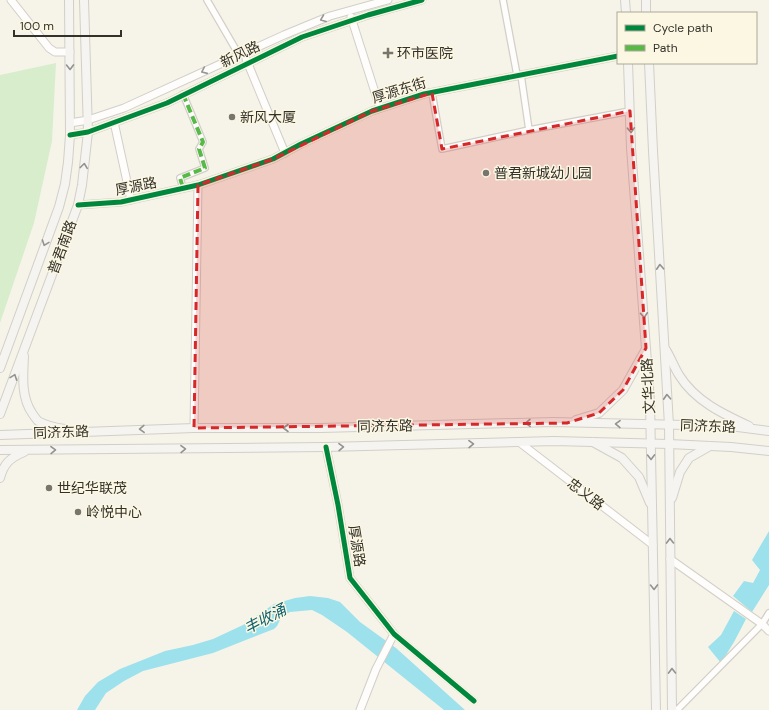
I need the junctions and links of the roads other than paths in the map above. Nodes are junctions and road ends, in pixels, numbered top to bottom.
1 (11, 0) edge
2 (69, 0) edge
3 (84, 0) edge
4 (207, 0) edge
5 (388, 0) edge
6 (422, 0) edge
7 (503, 0) edge
8 (625, 0) edge
9 (646, 0) edge
10 (399, 3) edge
11 (349, 11) junction
12 (626, 12) edge
13 (646, 12) edge
14 (352, 20) junction
15 (70, 52) junction
16 (241, 55) junction
17 (617, 56) edge
18 (248, 63) junction
19 (628, 64) edge
20 (649, 64) edge
21 (519, 75) junction
22 (432, 93) junction
23 (183, 94) junction
24 (380, 108) junction
25 (630, 111) junction
26 (88, 120) junction
27 (114, 122) junction
28 (70, 123) junction
29 (529, 130) junction
30 (88, 132) junction
31 (70, 135) junction
32 (285, 153) junction
33 (198, 185) junction
34 (183, 188) junction
35 (131, 200) junction
36 (78, 205) junction
37 (664, 346) junction
38 (25, 348) junction
39 (646, 348) junction
40 (0, 368) edge
41 (0, 414) edge
42 (567, 423) junction
43 (650, 424) junction
44 (669, 425) junction
45 (194, 428) junction
46 (755, 429) junction
47 (769, 431) edge
48 (85, 432) junction
49 (0, 435) edge
50 (519, 442) junction
51 (593, 442) junction
52 (651, 443) junction
53 (669, 444) junction
54 (710, 446) junction
55 (326, 447) junction
56 (0, 450) edge
57 (27, 450) junction
58 (769, 451) edge
59 (0, 478) edge
60 (652, 507) junction
61 (670, 507) junction
62 (653, 545) junction
63 (670, 559) junction
64 (769, 613) edge
65 (760, 622) junction
66 (769, 631) edge
67 (394, 634) junction
68 (474, 702) dead end
69 (360, 710) edge
70 (656, 710) edge
71 (672, 710) edge
72 (677, 710) edge

1 - 15 street
2 - 15 main road, 普君南路
3 - 26 main road, 普君南路
4 - 16 street
5 - 11 street, 新风路
6 - 10 street, 新风路
7 - 21 street
8 - 12 main road
9 - 13 main road
10 - 14 street, 新风路
11 - 14 street
11 -> 16 street, 新风路
14 - 18 street, 新风路
14 - 24 street
15 -> 28 main road, 普君南路
16 - 18 street
16 -> 26 street, 新风路
17 - 21 street, 厚源东街
18 - 23 street, 新风路
18 - 32 street
19 - 25 main road, 文华北路
37 -> 20 main road, 文华北路
21 - 22 street, 厚源东街
21 - 29 street
22 - 24 street, 厚源东街
22 - 29 street
23 - 27 street, 新风路
23 - 34 street
24 - 32 street, 厚源东街
25 - 29 street
25 -> 39 main road, 文华北路
26 - 28 street, 新风路
26 - 30 main road, 普君南路
27 - 30 street, 新风路
27 - 35 street
28 - 31 main road, 普君南路
30 - 31 street, 新风路
36 -> 30 main road, 普君南路
31 -> 40 main road, 普君南路
32 - 33 street, 厚源东街
33 - 34 street, 厚源路
33 - 45 street
34 - 35 street, 厚源路
35 - 36 street, 厚源路
36 - 38 main road, 普君南路
44 -> 37 main road, 文华北路
37 - 46 main road
41 -> 38 main road, 普君南路
38 - 48 main road
39 - 42 main road
39 - 43 main road, 文华北路
43 -> 42 main road, 同济东路
42 -> 45 main road, 同济东路
43 - 44 main road, 同济东路
43 - 52 main road, 文华北路
44 - 46 main road, 同济东路
44 - 53 main road, 文华北路
45 -> 48 main road, 同济东路
46 - 47 main road, 同济东路
48 - 49 main road, 同济东路
50 - 51 main road, 同济东路
55 -> 50 main road, 同济东路
50 - 62 street, 忠义路
51 - 52 main road, 同济东路
51 - 60 main road
52 - 53 main road, 同济东路
52 -> 60 main road, 文华北路
53 - 54 main road, 同济东路
53 - 61 main road, 文华北路
54 - 58 main road, 同济东路
54 - 61 main road
57 -> 55 main road, 同济东路
55 - 67 street, 厚源路
56 - 57 main road, 同济东路
57 - 59 main road
60 - 62 main road, 文华北路
63 -> 61 main road, 文华北路
62 -> 70 main road, 文华北路
63 - 65 street
71 -> 63 main road, 文华北路
64 - 65 street
65 - 66 street
65 - 72 street
67 - 68 street
67 - 69 street

